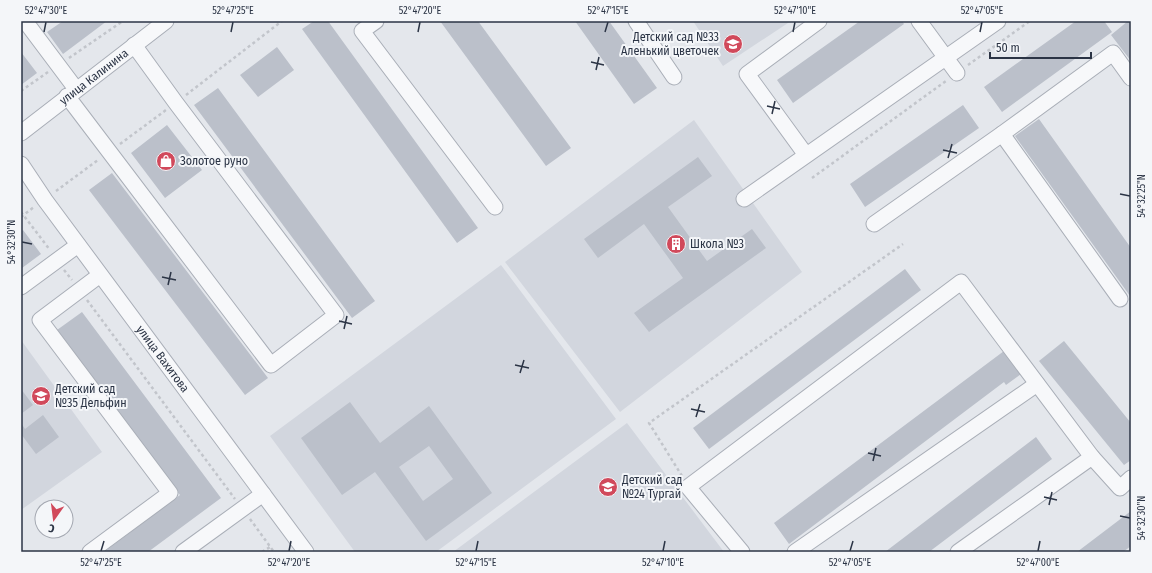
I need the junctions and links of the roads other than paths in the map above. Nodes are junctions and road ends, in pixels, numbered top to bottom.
1 (25, 21) edge
2 (166, 21) edge
3 (376, 21) edge
4 (636, 21) edge
5 (820, 21) edge
6 (919, 21) edge
7 (998, 21) edge
8 (134, 45) junction
9 (946, 58) junction
10 (957, 73) road end
11 (674, 77) dead end
12 (1131, 78) edge
13 (72, 93) junction
14 (21, 133) edge
15 (1002, 134) junction
16 (806, 155) junction
17 (21, 164) edge
18 (744, 199) dead end
19 (495, 207) dead end
20 (874, 224) dead end
21 (78, 245) junction
22 (100, 275) junction
23 (21, 287) edge
24 (1120, 299) dead end
25 (1037, 384) junction
26 (1092, 457) junction
27 (1131, 478) edge
28 (263, 494) junction
29 (90, 552) edge
30 (183, 552) edge
31 (306, 552) edge
32 (742, 552) edge
33 (795, 552) edge
34 (958, 552) edge

1 - 13 street
2 - 8 street, улица Калинина
3 - 19 street
4 - 11 street
5 - 16 street
6 - 9 street
7 - 9 street
8 - 13 street, улица Калинина
8 - 13 street
9 - 10 street
9 - 16 street
12 - 15 street
13 - 14 street, улица Калинина
15 - 20 street
15 - 24 street
16 - 18 street
17 - 21 street, улица Вахитова
21 - 22 street, улица Вахитова
21 - 23 street
22 - 28 street, улица Вахитова
22 - 29 street
25 - 26 street
25 - 32 street
25 - 33 street
26 - 27 street
26 - 34 street
28 - 30 street
28 - 31 street, улица Вахитова

